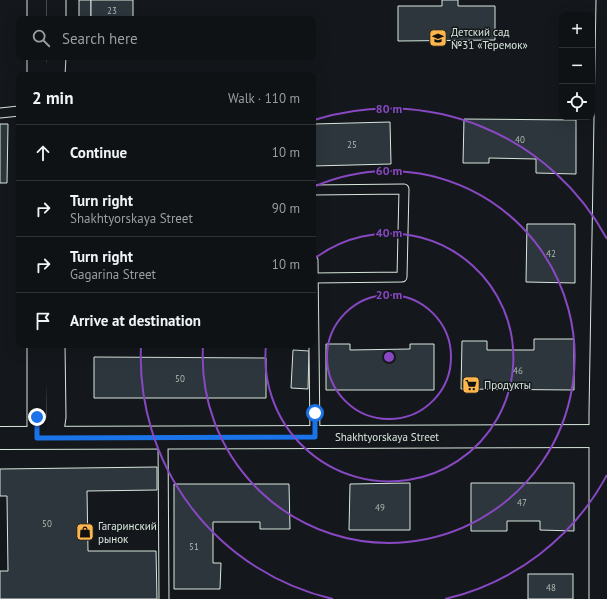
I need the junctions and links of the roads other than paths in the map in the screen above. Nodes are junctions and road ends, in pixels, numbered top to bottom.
1 (37, 0) edge
2 (56, 0) edge
3 (606, 0) edge
4 (37, 16) edge
5 (56, 16) edge
6 (37, 60) edge
7 (56, 60) edge
8 (37, 72) edge
9 (55, 72) edge
10 (606, 103) edge
11 (16, 111) edge
12 (0, 113) edge
13 (316, 190) edge
14 (316, 278) edge
15 (37, 348) edge
16 (55, 348) edge
17 (314, 348) edge
18 (603, 436) edge
19 (315, 437) junction
20 (0, 438) edge
21 (45, 438) junction
22 (163, 438) junction
23 (164, 599) edge
24 (599, 599) edge

1 - 4 street
2 - 5 street
3 - 10 street
6 - 8 street
7 - 9 street
10 - 18 street
11 - 12 lane
13 - 14 lane
15 - 21 street
16 - 21 street
17 - 19 lane
18 - 19 street, Shakhtyorskaya Street
18 - 24 street
19 - 22 street, Shakhtyorskaya Street
20 - 21 street, Shakhtyorskaya Street
21 - 22 street, Shakhtyorskaya Street
22 - 23 lane

